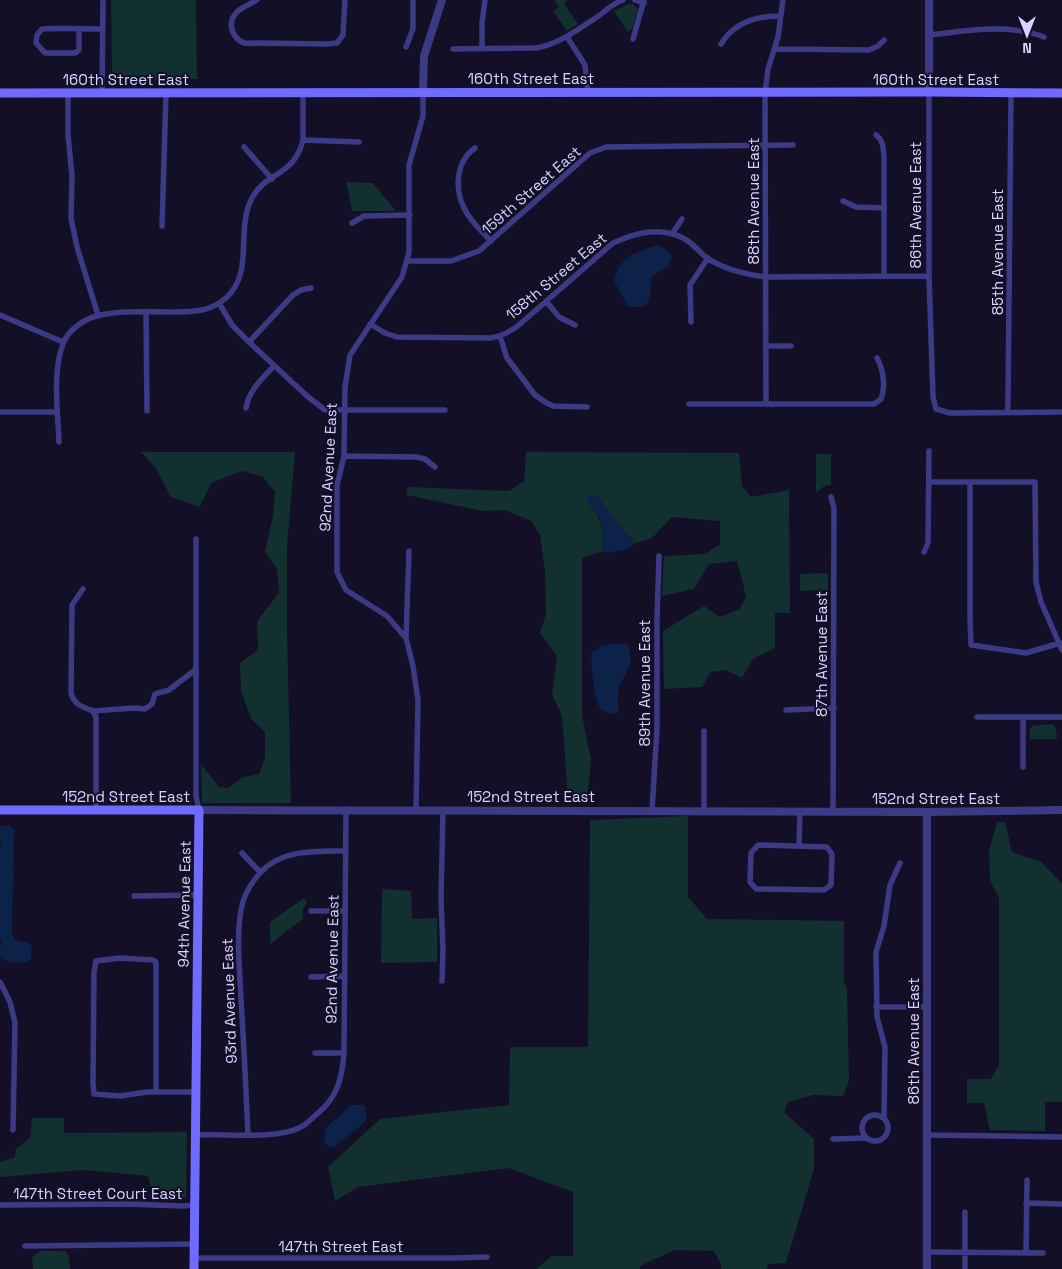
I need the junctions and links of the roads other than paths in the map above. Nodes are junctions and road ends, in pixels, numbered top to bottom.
1 (103, 0) edge
2 (257, 0) edge
3 (345, 0) edge
4 (413, 0) edge
5 (442, 0) edge
6 (485, 0) edge
7 (623, 0) edge
8 (635, 0) edge
9 (782, 0) edge
10 (929, 0) edge
11 (644, 2) edge
12 (780, 16) junction
13 (79, 29) junction
14 (103, 29) junction
15 (929, 35) junction
16 (567, 37) junction
17 (1044, 37) dead end
18 (633, 39) dead end
19 (884, 40) dead end
20 (721, 44) dead end
21 (406, 47) dead end
22 (482, 48) junction
23 (453, 49) dead end
24 (775, 49) junction
25 (423, 92) junction
26 (588, 92) junction
27 (929, 92) junction
28 (0, 93) edge
29 (68, 93) junction
30 (102, 93) junction
31 (166, 93) junction
32 (303, 93) junction
33 (765, 93) junction
34 (1011, 93) junction
35 (1062, 93) edge
36 (876, 136) dead end
37 (303, 140) junction
38 (359, 142) dead end
39 (793, 144) dead end
40 (766, 145) junction
41 (244, 147) dead end
42 (475, 148) dead end
43 (272, 179) junction
44 (843, 201) dead end
45 (884, 208) junction
46 (410, 214) junction
47 (682, 219) dead end
48 (352, 223) dead end
49 (162, 226) dead end
50 (672, 234) junction
51 (491, 242) junction
52 (708, 258) junction
53 (407, 261) junction
54 (884, 275) junction
55 (766, 276) junction
56 (930, 276) junction
57 (311, 288) dead end
58 (546, 302) junction
59 (219, 303) junction
60 (146, 313) junction
61 (0, 315) edge
62 (98, 315) junction
63 (691, 322) dead end
64 (370, 324) junction
65 (575, 325) dead end
66 (500, 336) junction
67 (63, 342) junction
68 (249, 342) junction
69 (766, 346) junction
70 (792, 346) dead end
71 (877, 358) dead end
72 (274, 366) junction
73 (690, 404) dead end
74 (766, 404) junction
75 (587, 407) dead end
76 (246, 408) dead end
77 (445, 410) dead end
78 (147, 411) dead end
79 (344, 411) junction
80 (0, 412) edge
81 (58, 412) junction
82 (1007, 412) junction
83 (1062, 412) edge
84 (59, 442) dead end
85 (929, 451) dead end
86 (344, 456) junction
87 (435, 467) dead end
88 (929, 482) junction
89 (970, 482) junction
90 (830, 497) dead end
91 (196, 539) dead end
92 (409, 551) dead end
93 (924, 552) dead end
94 (659, 556) dead end
95 (83, 589) dead end
96 (406, 638) junction
97 (1061, 646) edge
98 (195, 670) junction
99 (834, 708) junction
100 (786, 710) dead end
101 (94, 712) junction
102 (977, 717) dead end
103 (1023, 717) junction
104 (1062, 717) edge
105 (704, 731) dead end
106 (1023, 767) dead end
107 (346, 809) junction
108 (0, 810) edge
109 (96, 810) junction
110 (199, 810) junction
111 (416, 810) junction
112 (443, 810) junction
113 (652, 810) junction
114 (1062, 810) edge
115 (704, 811) junction
116 (800, 811) junction
117 (834, 812) junction
118 (926, 812) junction
119 (800, 845) junction
120 (346, 851) junction
121 (242, 854) dead end
122 (900, 863) dead end
123 (260, 872) junction
124 (197, 895) junction
125 (134, 896) dead end
126 (311, 911) dead end
127 (345, 911) junction
128 (312, 976) dead end
129 (345, 976) junction
130 (442, 981) dead end
131 (0, 982) edge
132 (876, 1007) junction
133 (926, 1007) junction
134 (315, 1053) dead end
135 (344, 1053) junction
136 (156, 1092) junction
137 (195, 1092) junction
138 (884, 1118) junction
139 (13, 1130) dead end
140 (195, 1135) junction
141 (248, 1135) junction
142 (927, 1136) junction
143 (1062, 1137) edge
144 (866, 1138) junction
145 (833, 1139) dead end
146 (1027, 1180) dead end
147 (1026, 1203) junction
148 (1062, 1204) edge
149 (0, 1205) edge
150 (195, 1205) junction
151 (965, 1212) dead end
152 (194, 1244) junction
153 (25, 1246) dead end
154 (927, 1252) junction
155 (965, 1252) junction
156 (1026, 1253) junction
157 (1043, 1253) dead end
158 (487, 1257) dead end
159 (194, 1258) junction
160 (194, 1269) edge
161 (926, 1269) edge
162 (965, 1269) edge

1 - 14 street
2 - 3 street
4 - 21 street
5 - 25 street
6 - 22 street
7 - 16 street
8 - 11 street
9 - 12 street, 88th Avenue East
10 - 15 street, 86th Avenue East
11 - 18 street
12 - 20 street
12 - 24 street, 88th Avenue East
13 - 13 street
13 - 14 street
14 - 30 street
15 - 17 street
15 - 27 street, 86th Avenue East
16 - 22 street
16 - 26 street
19 - 24 street
22 - 23 street
24 - 33 street, 88th Avenue East
25 - 26 main road, 160th Street East
25 - 32 main road, 160th Street East
25 - 46 street, 92nd Avenue East
26 - 33 main road, 160th Street East
27 - 33 main road, 160th Street East
27 - 34 main road, 160th Street East
27 - 56 street, 86th Avenue East
28 - 29 main road, 160th Street East
29 - 30 main road, 160th Street East
29 - 62 street
30 - 31 main road, 160th Street East
31 - 32 main road, 160th Street East
31 - 49 street
32 - 37 street
33 - 40 street, 88th Avenue East
34 - 35 main road, 160th Street East
34 - 82 street, 85th Avenue East
36 - 45 street
37 - 38 street
37 - 43 street
39 - 40 street, 159th Street East
40 - 51 street, 159th Street East
40 - 55 street, 88th Avenue East
41 - 43 street
42 - 51 street
43 - 59 street
44 - 45 street
45 - 54 street
46 - 48 street
46 - 53 street, 92nd Avenue East
47 - 50 street
50 - 52 street, 158th Street East
50 - 58 street, 158th Street East
51 - 53 street, 159th Street East
52 - 55 street, 158th Street East
52 - 63 street
53 - 64 street, 92nd Avenue East
54 - 55 street, 158th Street East
54 - 56 street, 158th Street East
55 - 69 street, 88th Avenue East
56 - 82 street, 86th Avenue East
57 - 68 street
58 - 65 street
58 - 66 street, 158th Street East
59 - 60 street
59 - 68 street
60 - 62 street
60 - 78 street
61 - 67 street
62 - 67 street
64 - 66 street, 158th Street East
64 - 79 street, 92nd Avenue East
66 - 75 street
67 - 81 street
68 - 72 street
69 - 70 street
69 - 74 street, 88th Avenue East
71 - 74 street
72 - 76 street
72 - 79 street
73 - 74 street
77 - 79 street
79 - 86 street, 92nd Avenue East
80 - 81 street
81 - 84 street
82 - 83 street
85 - 88 street
86 - 87 street
86 - 96 street, 92nd Avenue East
88 - 89 street
88 - 93 street
89 - 97 street
89 - 97 street
90 - 99 street, 87th Avenue East
91 - 98 street, 94th Avenue East
92 - 96 street
94 - 113 street, 89th Avenue East
95 - 101 street
96 - 111 street
98 - 101 street
98 - 110 street, 94th Avenue East
99 - 100 street
99 - 117 street, 87th Avenue East
101 - 109 street
102 - 103 street
103 - 104 street
103 - 106 street
105 - 115 street
107 - 110 street, 152nd Street East
107 - 111 street, 152nd Street East
107 - 120 street, 92nd Avenue East
108 - 109 main road, 152nd Street East
109 - 110 main road, 152nd Street East
110 - 124 main road, 94th Avenue East
111 - 112 street, 152nd Street East
112 - 113 street, 152nd Street East
112 - 130 street
113 - 115 street, 152nd Street East
114 - 118 street, 152nd Street East
115 - 116 street, 152nd Street East
116 - 117 street, 152nd Street East
116 - 119 street
117 - 118 street, 152nd Street East
118 - 133 street, 86th Avenue East
119 - 119 street
120 - 123 street
120 - 127 street, 92nd Avenue East
121 - 123 street
122 - 132 street
123 - 141 street, 93rd Avenue East
124 - 125 street
124 - 137 main road, 94th Avenue East
126 - 127 street
127 - 129 street, 92nd Avenue East
128 - 129 street
129 - 135 street, 92nd Avenue East
131 - 139 street
132 - 133 street
132 - 138 street
133 - 142 street, 86th Avenue East
134 - 135 street
135 - 141 street, 92nd Avenue East
136 - 136 street
136 - 137 street
137 - 140 main road, 94th Avenue East
138 - 144 street
138 - 144 street
140 - 141 street
140 - 150 main road, 94th Avenue East
142 - 143 street
142 - 154 street, 86th Avenue East
144 - 145 street
146 - 147 street
147 - 148 street
147 - 156 street
149 - 150 street, 147th Street Court East
150 - 152 main road, 94th Avenue East
151 - 155 street
152 - 153 street
152 - 159 main road, 94th Avenue East
154 - 155 street
154 - 161 street, 86th Avenue East
155 - 156 street
155 - 162 street
156 - 157 street
158 - 159 street, 147th Street East
159 - 160 main road, 94th Avenue East

